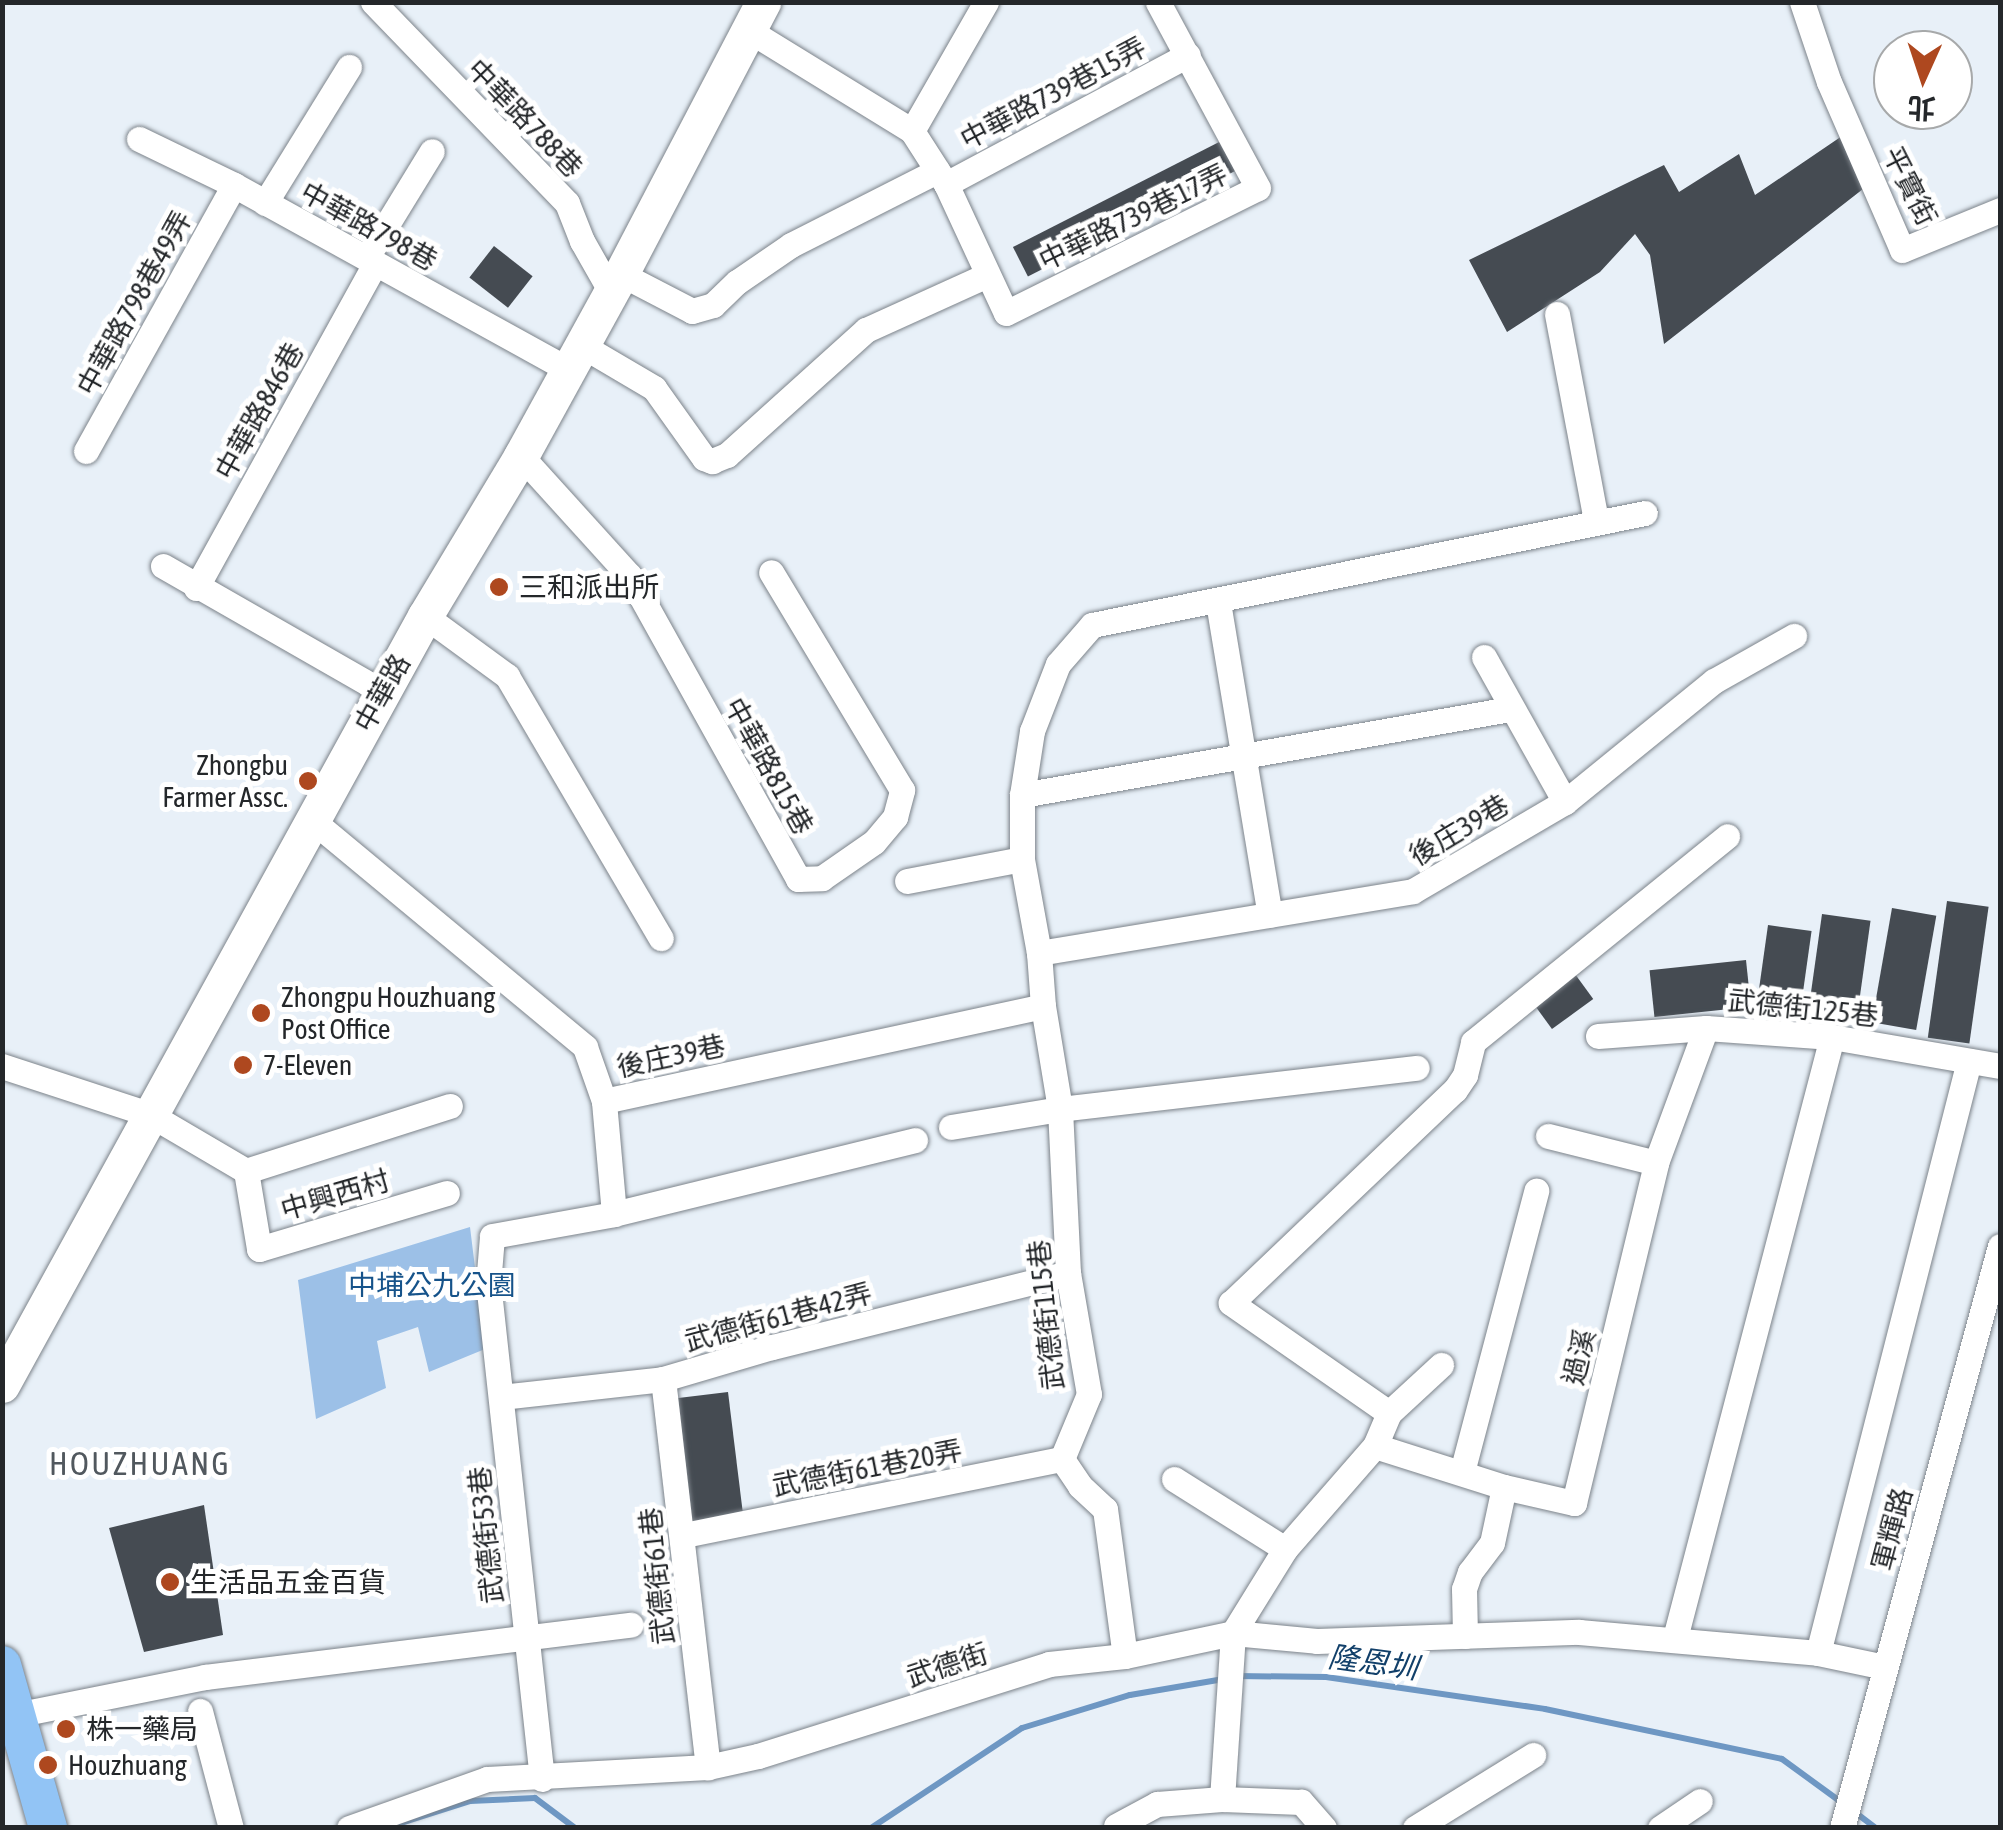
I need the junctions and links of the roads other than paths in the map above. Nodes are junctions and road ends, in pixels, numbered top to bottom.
1 (373, 2) edge
2 (986, 2) edge
3 (1158, 2) edge
4 (1802, 2) edge
5 (756, 16) edge
6 (1188, 55) junction
7 (349, 67) dead end
8 (912, 131) junction
9 (139, 139) dead end
10 (432, 151) dead end
11 (941, 177) junction
12 (234, 185) junction
13 (265, 202) junction
14 (2000, 210) edge
15 (371, 261) junction
16 (987, 275) junction
17 (616, 283) junction
18 (1557, 314) dead end
19 (574, 357) junction
20 (86, 451) dead end
21 (521, 456) junction
22 (1645, 513) dead end
23 (1596, 520) junction
24 (163, 566) dead end
25 (770, 572) dead end
26 (196, 588) junction
27 (1218, 602) junction
28 (425, 616) junction
29 (1794, 636) dead end
30 (1484, 657) dead end
31 (383, 692) junction
32 (1512, 709) junction
33 (1240, 756) junction
34 (1022, 795) junction
35 (1565, 802) junction
36 (312, 820) junction
37 (1727, 836) dead end
38 (1022, 860) junction
39 (907, 881) dead end
40 (1270, 915) junction
41 (661, 938) dead end
42 (1039, 953) junction
43 (1042, 1006) junction
44 (1706, 1028) junction
45 (1598, 1036) dead end
46 (1832, 1037) junction
47 (1969, 1061) junction
48 (2, 1066) edge
49 (2000, 1066) edge
50 (1417, 1068) dead end
51 (604, 1101) junction
52 (450, 1106) dead end
53 (1060, 1109) junction
54 (149, 1114) junction
55 (950, 1128) dead end
56 (1548, 1136) dead end
57 (915, 1140) dead end
58 (1656, 1163) junction
59 (246, 1171) junction
60 (1536, 1191) dead end
61 (447, 1193) dead end
62 (614, 1214) junction
63 (2000, 1246) edge
64 (1068, 1273) junction
65 (1441, 1366) dead end
66 (663, 1379) junction
67 (2, 1384) edge
68 (500, 1397) junction
69 (1389, 1413) junction
70 (1375, 1446) junction
71 (1062, 1459) junction
72 (1462, 1472) junction
73 (1174, 1479) dead end
74 (1504, 1488) junction
75 (684, 1535) junction
76 (1285, 1549) junction
77 (631, 1625) dead end
78 (1233, 1633) junction
79 (1465, 1636) junction
80 (527, 1637) junction
81 (1675, 1638) junction
82 (1818, 1653) junction
83 (1125, 1656) junction
84 (2, 1665) edge
85 (1884, 1667) junction
86 (200, 1710) dead end
87 (15, 1714) junction
88 (1533, 1755) dead end
89 (708, 1767) junction
90 (542, 1779) junction
91 (1222, 1799) junction
92 (1700, 1801) dead end
93 (1116, 1826) edge
94 (48, 1828) edge
95 (231, 1828) edge
96 (349, 1828) edge
97 (1324, 1828) edge
98 (1415, 1828) edge
99 (1660, 1828) edge
100 (1842, 1828) edge

1 - 17 street, 中華路788巷
2 - 8 street
3 - 6 street, 中華路739巷17弄
4 - 14 street, 平實街
5 - 8 street
5 - 17 main road, 中華路
6 - 11 street, 中華路739巷15弄
6 - 16 street, 中華路739巷17弄
7 - 13 street
8 - 11 street
9 - 12 street, 中華路798巷
10 - 15 street, 中華路846巷
11 - 16 street
11 - 17 street, 中華路739巷15弄
12 - 13 street, 中華路798巷
12 - 20 street, 中華路798巷49弄
13 - 15 street, 中華路798巷
15 - 19 street, 中華路798巷
15 - 26 street, 中華路846巷
16 - 19 street, 中華路798巷
17 - 19 main road, 中華路
18 - 23 street
19 - 21 main road, 中華路
21 - 25 street, 中華路815巷
21 - 28 main road, 中華路
22 - 23 street
23 - 27 street
24 - 26 street
26 - 31 street
27 - 33 street
27 - 34 street
28 - 31 main road, 中華路
28 - 41 street
29 - 35 street, 後庄39巷
30 - 32 street
31 - 36 main road, 中華路
32 - 33 street
32 - 35 street
33 - 34 street
33 - 40 street
34 - 38 street
35 - 40 street, 後庄39巷
36 - 51 street, 後庄39巷
36 - 54 main road, 中華路
37 - 69 street
38 - 39 street
38 - 42 street
40 - 42 street, 後庄39巷
42 - 43 street
43 - 51 street, 後庄39巷
43 - 53 street, 武德街115巷
44 - 45 street, 武德街125巷
44 - 46 street, 武德街125巷
44 - 58 street, 過溪
46 - 47 street, 武德街125巷
46 - 81 street
47 - 49 street, 武德街125巷
47 - 82 street
48 - 54 street, 中興西村
50 - 53 street
51 - 62 street
52 - 59 street, 中興西村
53 - 55 street
53 - 64 street, 武德街115巷
54 - 59 street, 中興西村
54 - 67 main road, 中華路
56 - 58 street
57 - 62 street
58 - 74 street, 過溪
59 - 61 street, 中興西村
60 - 72 street
62 - 68 street, 武德街53巷
63 - 85 street, 軍輝路
64 - 66 street, 武德街61巷42弄
64 - 71 street, 武德街115巷
65 - 69 street
66 - 68 street, 武德街61巷42弄
66 - 75 street, 武德街61巷
68 - 80 street, 武德街53巷
69 - 70 street
70 - 72 street, 過溪
70 - 76 street
71 - 75 street, 武德街61巷20弄
71 - 83 street
72 - 74 street, 過溪
73 - 76 street
74 - 79 street
75 - 89 street, 武德街61巷
76 - 78 street
77 - 80 street
78 - 79 street, 武德街
78 - 83 street, 武德街
78 - 91 street
79 - 81 street, 武德街
80 - 87 street
80 - 90 street, 武德街53巷
81 - 82 street, 武德街
82 - 85 street, 武德街
83 - 89 street, 武德街
84 - 87 main road
85 - 100 street, 軍輝路
86 - 95 street
87 - 94 main road
88 - 98 street
89 - 90 street, 武德街
90 - 96 street, 武德街
91 - 93 street
91 - 97 street
92 - 99 street

